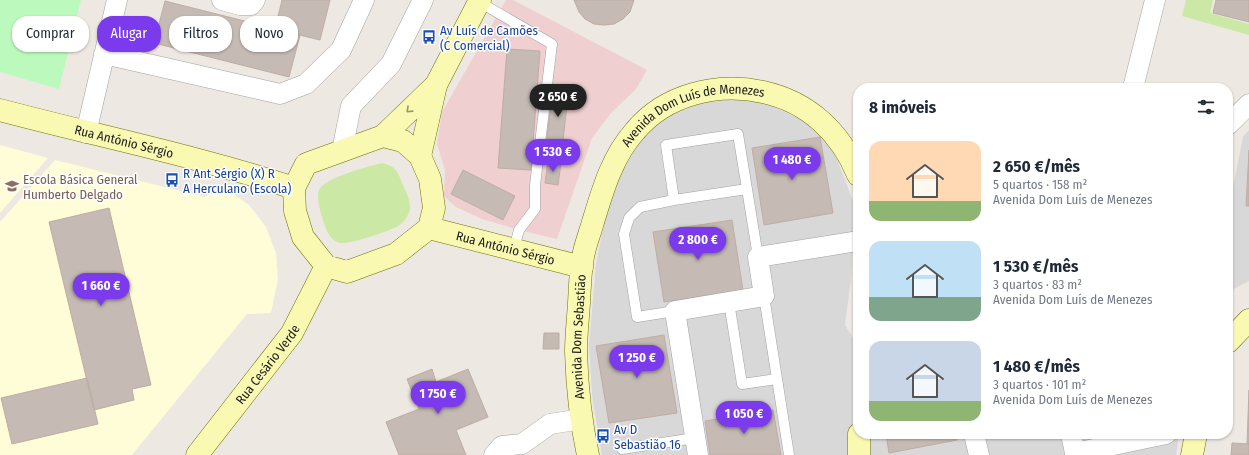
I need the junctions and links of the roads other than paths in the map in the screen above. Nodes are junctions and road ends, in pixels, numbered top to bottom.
1 (117, 0) edge
2 (222, 0) edge
3 (256, 0) edge
4 (364, 0) edge
5 (423, 0) edge
6 (1155, 0) edge
7 (480, 1) edge
8 (104, 54) junction
9 (1134, 83) edge
10 (436, 85) junction
11 (1249, 104) edge
12 (0, 110) edge
13 (1233, 120) edge
14 (86, 133) junction
15 (383, 136) junction
16 (342, 151) junction
17 (420, 156) junction
18 (853, 163) edge
19 (294, 188) junction
20 (747, 189) junction
21 (674, 200) junction
22 (429, 228) junction
23 (853, 242) edge
24 (514, 249) junction
25 (758, 257) junction
26 (326, 266) junction
27 (582, 267) junction
28 (764, 296) junction
29 (729, 302) junction
30 (675, 311) junction
31 (1249, 320) edge
32 (1233, 337) edge
33 (777, 379) junction
34 (582, 419) junction
35 (859, 439) edge
36 (975, 439) edge
37 (1072, 439) edge
38 (1141, 439) edge
39 (1195, 439) edge
40 (211, 446) edge
41 (696, 446) edge
42 (622, 449) dead end
43 (197, 455) edge
44 (494, 455) edge
45 (588, 455) edge
46 (789, 455) edge
47 (859, 455) edge
48 (978, 455) edge
49 (1192, 455) edge

1 - 8 street
2 - 3 street
4 - 8 street
5 - 16 street
6 - 9 street
7 - 10 street
7 - 24 lane
8 - 14 street
10 -> 15 street
10 - 17 street
11 - 13 street
12 - 14 street, Rua António Sérgio
14 - 19 street, Rua António Sérgio
15 - 16 street
15 - 17 street
16 - 19 street
17 - 22 street
18 - 27 street, Avenida Dom Luís de Menezes
19 - 26 street
20 - 21 lane
20 - 21 lane
20 - 25 lane
21 - 30 lane
22 - 24 street, Rua António Sérgio
22 - 26 street
23 - 25 street
24 - 27 street, Rua António Sérgio
25 - 28 street
26 - 40 street, Rua Cesário Verde
27 - 34 street, Avenida Dom Sebastião
28 - 29 street
28 - 33 lane
29 - 30 street
29 - 33 lane
30 - 41 street
31 - 32 street
33 - 46 lane
34 - 44 street
34 - 45 street, Avenida Dom Sebastião
35 - 47 street
36 - 48 street
37 - 38 street
39 - 49 street
40 - 43 street, Rua Cesário Verde
41 - 42 lane

